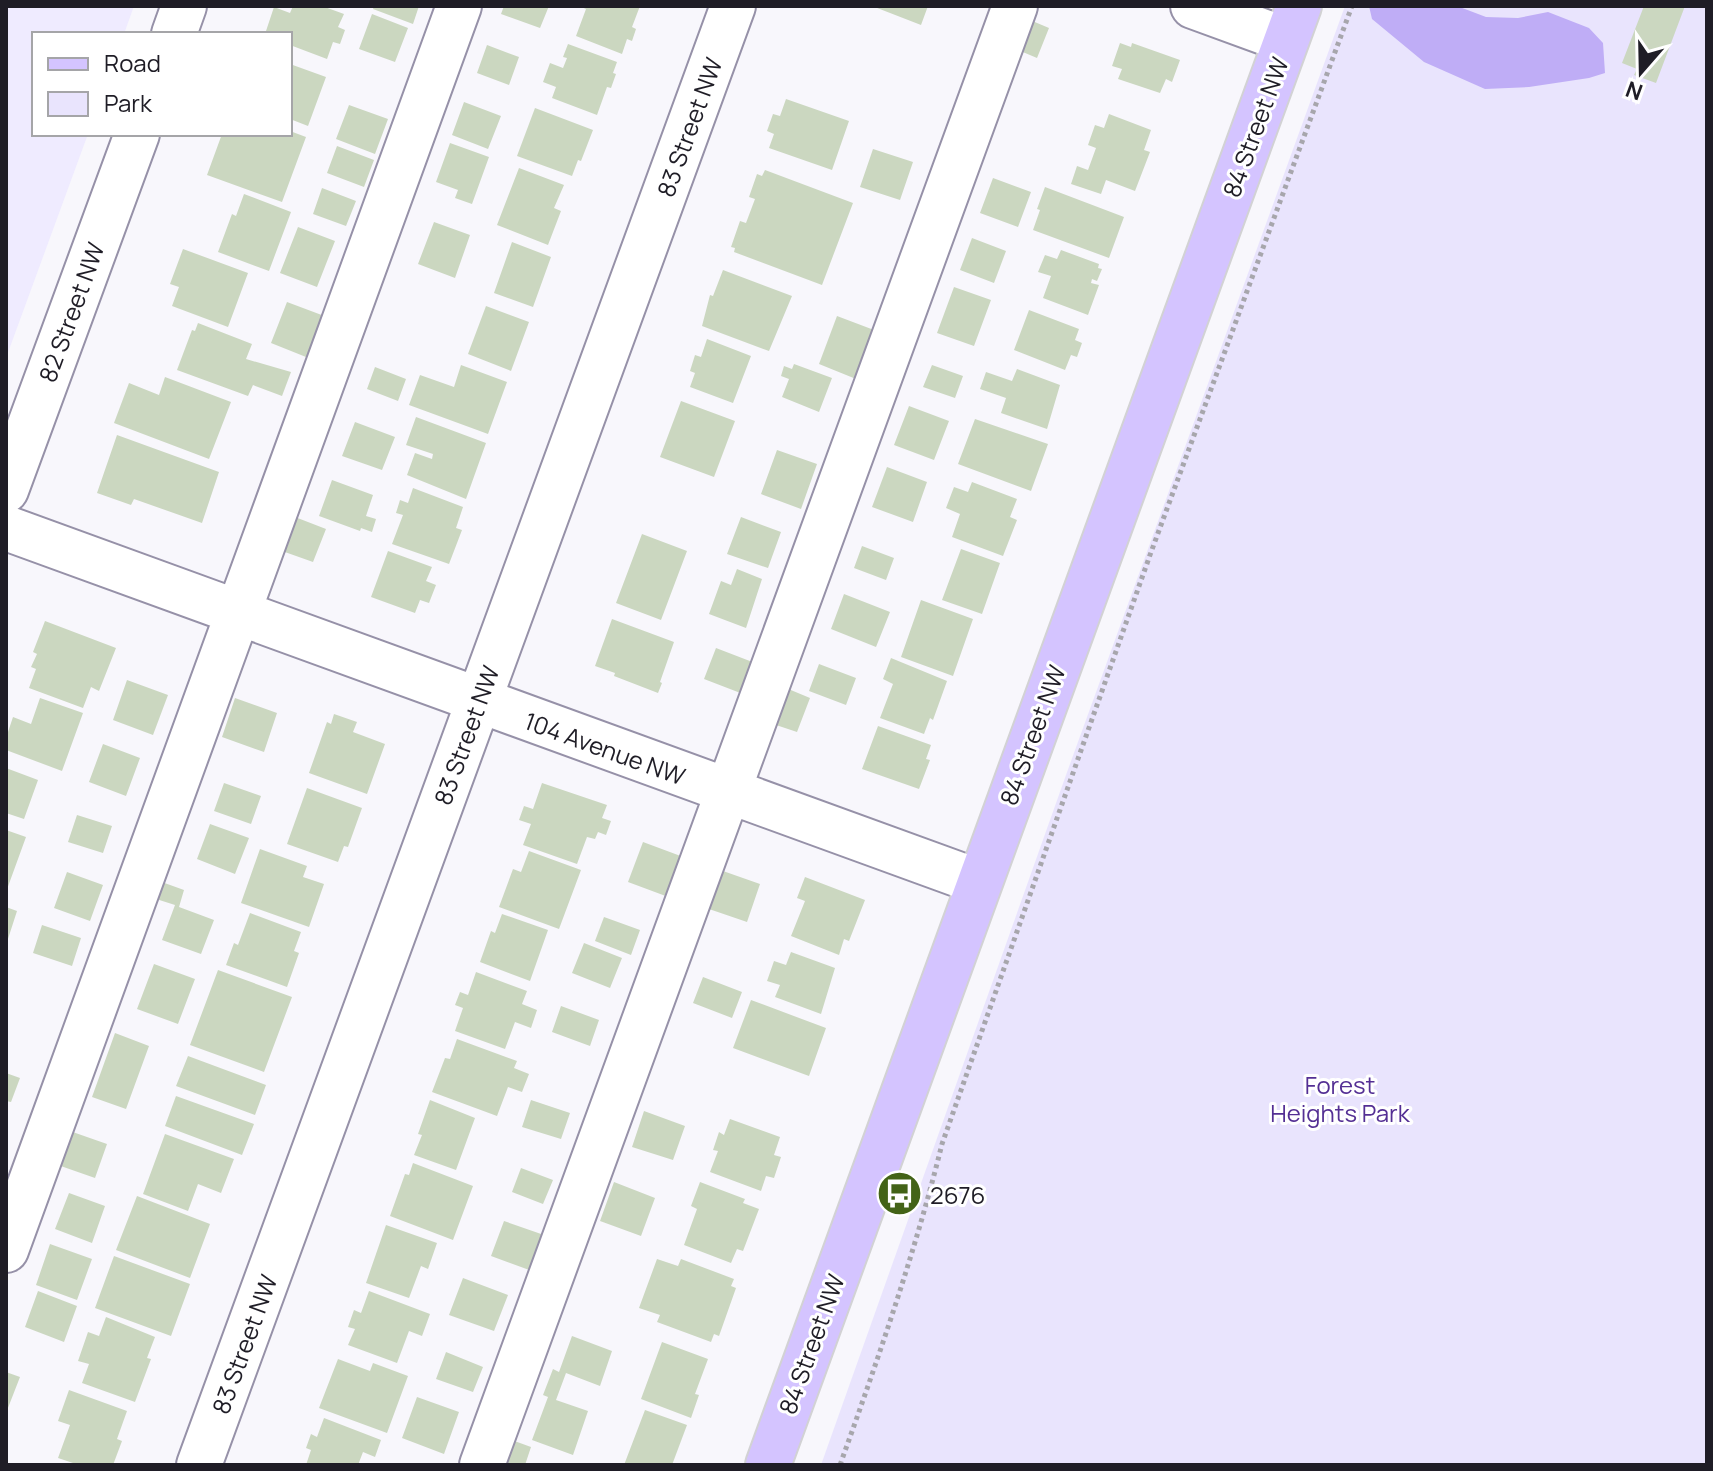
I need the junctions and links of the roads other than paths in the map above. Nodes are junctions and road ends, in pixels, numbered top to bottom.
1 (184, 6) edge
2 (459, 6) edge
3 (733, 6) edge
4 (1015, 6) edge
5 (1193, 6) edge
6 (1292, 23) edge
7 (175, 32) edge
8 (136, 136) edge
9 (6, 490) edge
10 (6, 528) edge
11 (238, 610) junction
12 (479, 702) junction
13 (729, 793) junction
14 (979, 882) junction
15 (6, 1250) edge
16 (199, 1465) edge
17 (482, 1465) edge
18 (768, 1465) edge

1 - 7 street
2 - 11 street
3 - 12 street, 83 Street NW
4 - 13 street
5 - 6 street
6 - 14 main road, 84 Street NW
8 - 9 street, 82 Street NW
10 - 11 street, 104 Avenue NW
11 - 12 street, 104 Avenue NW
11 - 15 street
12 - 13 street, 104 Avenue NW
12 - 16 street, 83 Street NW
13 - 14 street, 104 Avenue NW
13 - 17 street
14 - 18 main road, 84 Street NW

